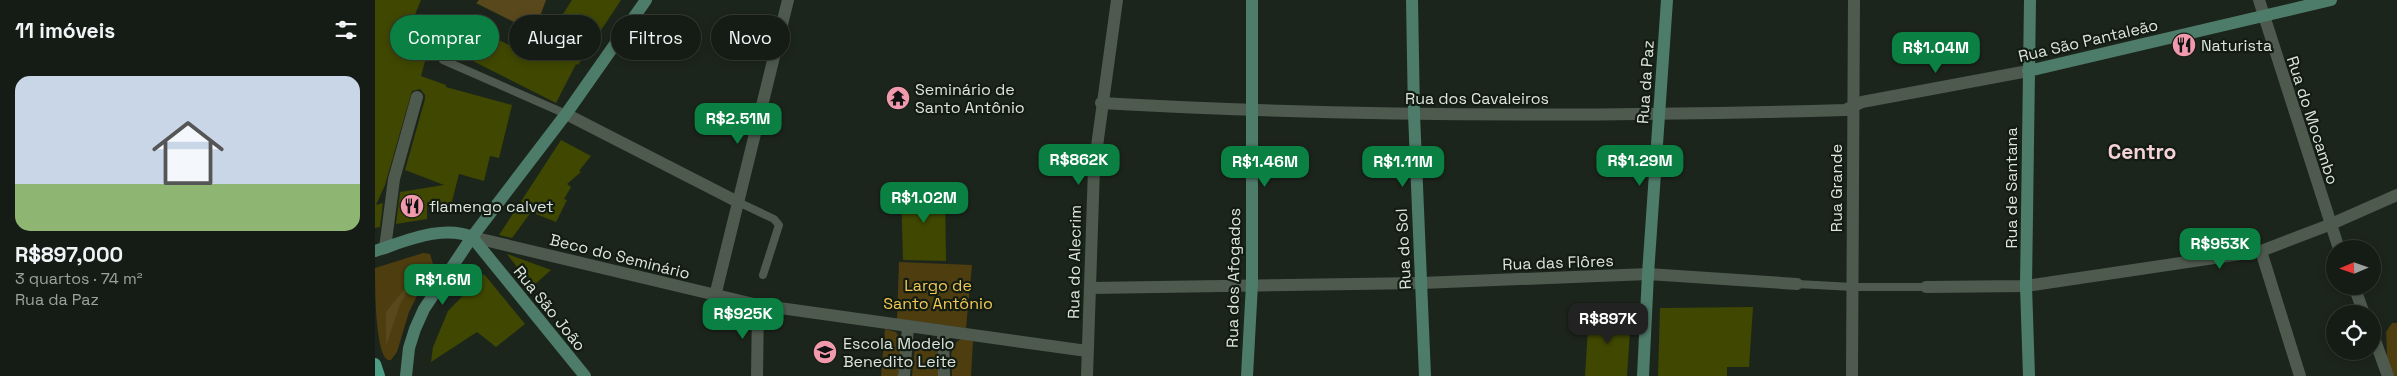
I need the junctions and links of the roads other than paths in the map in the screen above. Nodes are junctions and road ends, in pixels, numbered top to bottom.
1 (646, 0) edge
2 (788, 0) edge
3 (1117, 0) edge
4 (1252, 0) edge
5 (1412, 0) edge
6 (1667, 0) edge
7 (1853, 0) edge
8 (2030, 0) edge
9 (2259, 0) edge
10 (2331, 0) edge
11 (2263, 16) junction
12 (443, 60) dead end
13 (2028, 71) junction
14 (417, 97) dead end
15 (1101, 104) junction
16 (1852, 106) junction
17 (1251, 111) junction
18 (566, 114) junction
19 (1414, 114) junction
20 (1658, 115) junction
21 (2397, 195) edge
22 (738, 202) junction
23 (2329, 225) junction
24 (472, 237) junction
25 (2335, 240) edge
26 (380, 249) edge
27 (2261, 251) junction
28 (1648, 274) junction
29 (763, 275) dead end
30 (1251, 284) junction
31 (1421, 284) junction
32 (1797, 284) joint
33 (2026, 286) junction
34 (1926, 287) joint
35 (1091, 288) junction
36 (1853, 288) junction
37 (715, 296) junction
38 (758, 305) junction
39 (908, 327) junction
40 (943, 332) junction
41 (1087, 351) junction
42 (2381, 356) edge
43 (375, 364) edge
44 (379, 376) edge
45 (406, 376) edge
46 (585, 376) edge
47 (757, 376) edge
48 (904, 376) edge
49 (944, 376) edge
50 (1087, 376) edge
51 (1247, 376) edge
52 (1425, 376) edge
53 (1643, 376) edge
54 (1852, 376) edge
55 (2029, 376) edge
56 (2299, 376) edge
57 (2388, 376) edge

1 - 18 street
2 - 22 street
3 - 15 street, Rua do Alecrim
4 - 17 street, Rua dos Afogados
5 - 19 street, Rua do Sol
6 - 20 street, Rua da Paz
7 - 16 street, Rua Grande
8 - 13 street, Rua de Santana
9 - 11 street, Rua do Mocambo
10 - 11 street, Rua São Pantaleão
11 - 13 street, Rua São Pantaleão
11 - 23 street, Rua do Mocambo
12 - 18 lane
13 - 16 street, Rua São Pantaleão
13 - 33 street, Rua de Santana
14 - 26 street
15 - 17 street, Rua dos Cavaleiros
15 - 35 street, Rua do Alecrim
16 - 20 street, Rua dos Cavaleiros
16 - 36 street, Rua Grande
17 - 19 street, Rua dos Cavaleiros
17 - 30 street, Rua dos Afogados
18 - 22 street
18 - 24 street
19 - 20 street, Rua dos Cavaleiros
19 - 31 street, Rua do Sol
20 - 28 street, Rua da Paz
21 - 23 street, Rua das Flôres
22 - 29 lane
22 - 37 street
23 - 25 street, Rua do Mocambo
23 - 27 street, Rua das Flôres
24 - 26 street
24 - 37 street, Beco do Seminário
24 - 45 street
24 - 46 street, Rua São João
27 - 33 street, Rua das Flôres
27 - 56 street
28 - 31 street, Rua das Flôres
28 - 32 street, Rua das Flôres
28 - 53 street, Rua da Paz
30 - 31 street, Rua das Flôres
30 - 35 street, Rua das Flôres
30 - 51 street, Rua dos Afogados
31 - 52 street, Rua do Sol
32 - 36 lane, Rua das Flôres
33 - 34 street, Rua das Flôres
33 - 55 street, Rua de Santana
34 - 36 lane, Rua das Flôres
35 - 41 street, Rua do Alecrim
36 - 54 street, Rua Grande
37 - 38 street, Beco do Seminário
38 - 39 street, Beco do Seminário
38 - 47 street
39 - 40 street, Beco do Seminário
39 - 48 street
40 - 41 street, Beco do Seminário
40 - 49 street
41 - 50 street, Rua do Alecrim
42 - 57 street
43 - 44 main road

